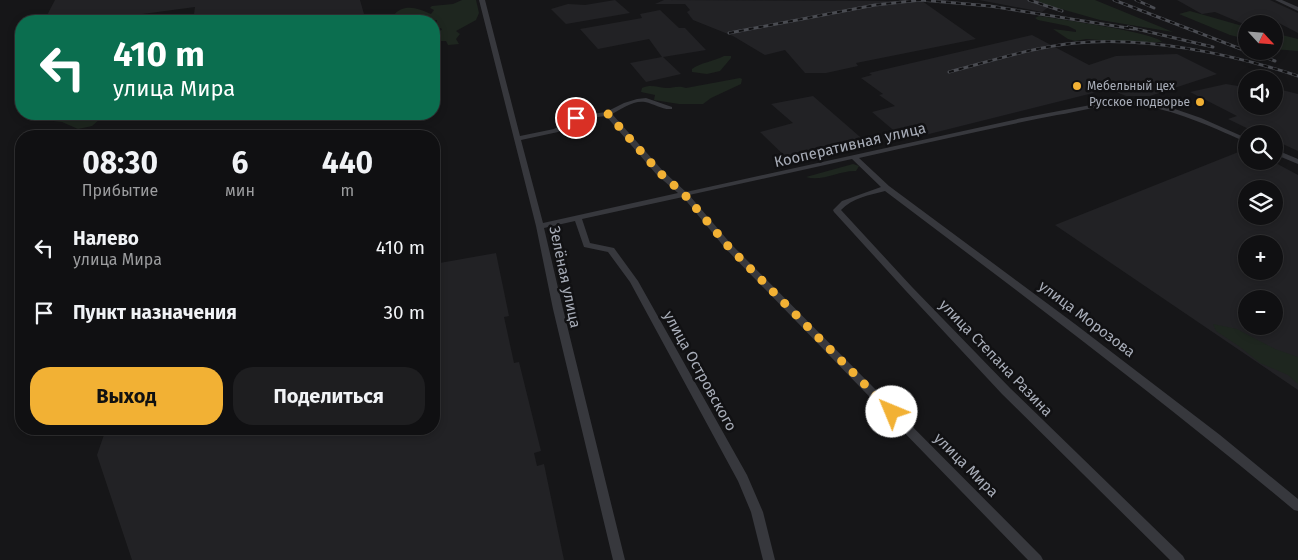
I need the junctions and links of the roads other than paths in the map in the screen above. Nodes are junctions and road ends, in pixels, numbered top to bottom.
1 (482, 0) edge
2 (1278, 0) edge
3 (1298, 9) edge
4 (670, 108) dead end
5 (608, 114) junction
6 (1238, 137) edge
7 (518, 139) junction
8 (1283, 156) edge
9 (855, 158) junction
10 (1298, 162) edge
11 (886, 188) junction
12 (685, 195) junction
13 (578, 219) junction
14 (540, 226) junction
15 (1298, 506) edge
16 (619, 560) edge
17 (769, 560) edge
18 (1037, 560) edge
19 (1179, 560) edge

1 - 7 street, Зелёная улица
2 - 3 street
4 - 5 street
5 - 7 street
5 - 12 street, улица Мира
6 - 9 street, Кооперативная улица
7 - 14 street, Зелёная улица
8 - 10 street
9 - 11 street, улица Морозова
9 - 12 street, Кооперативная улица
11 - 15 street, улица Морозова
11 - 19 street, улица Степана Разина
12 - 13 street, Кооперативная улица
12 - 18 street, улица Мира
13 - 14 street, Кооперативная улица
13 - 17 street, улица Островского
14 - 16 street, Зелёная улица

